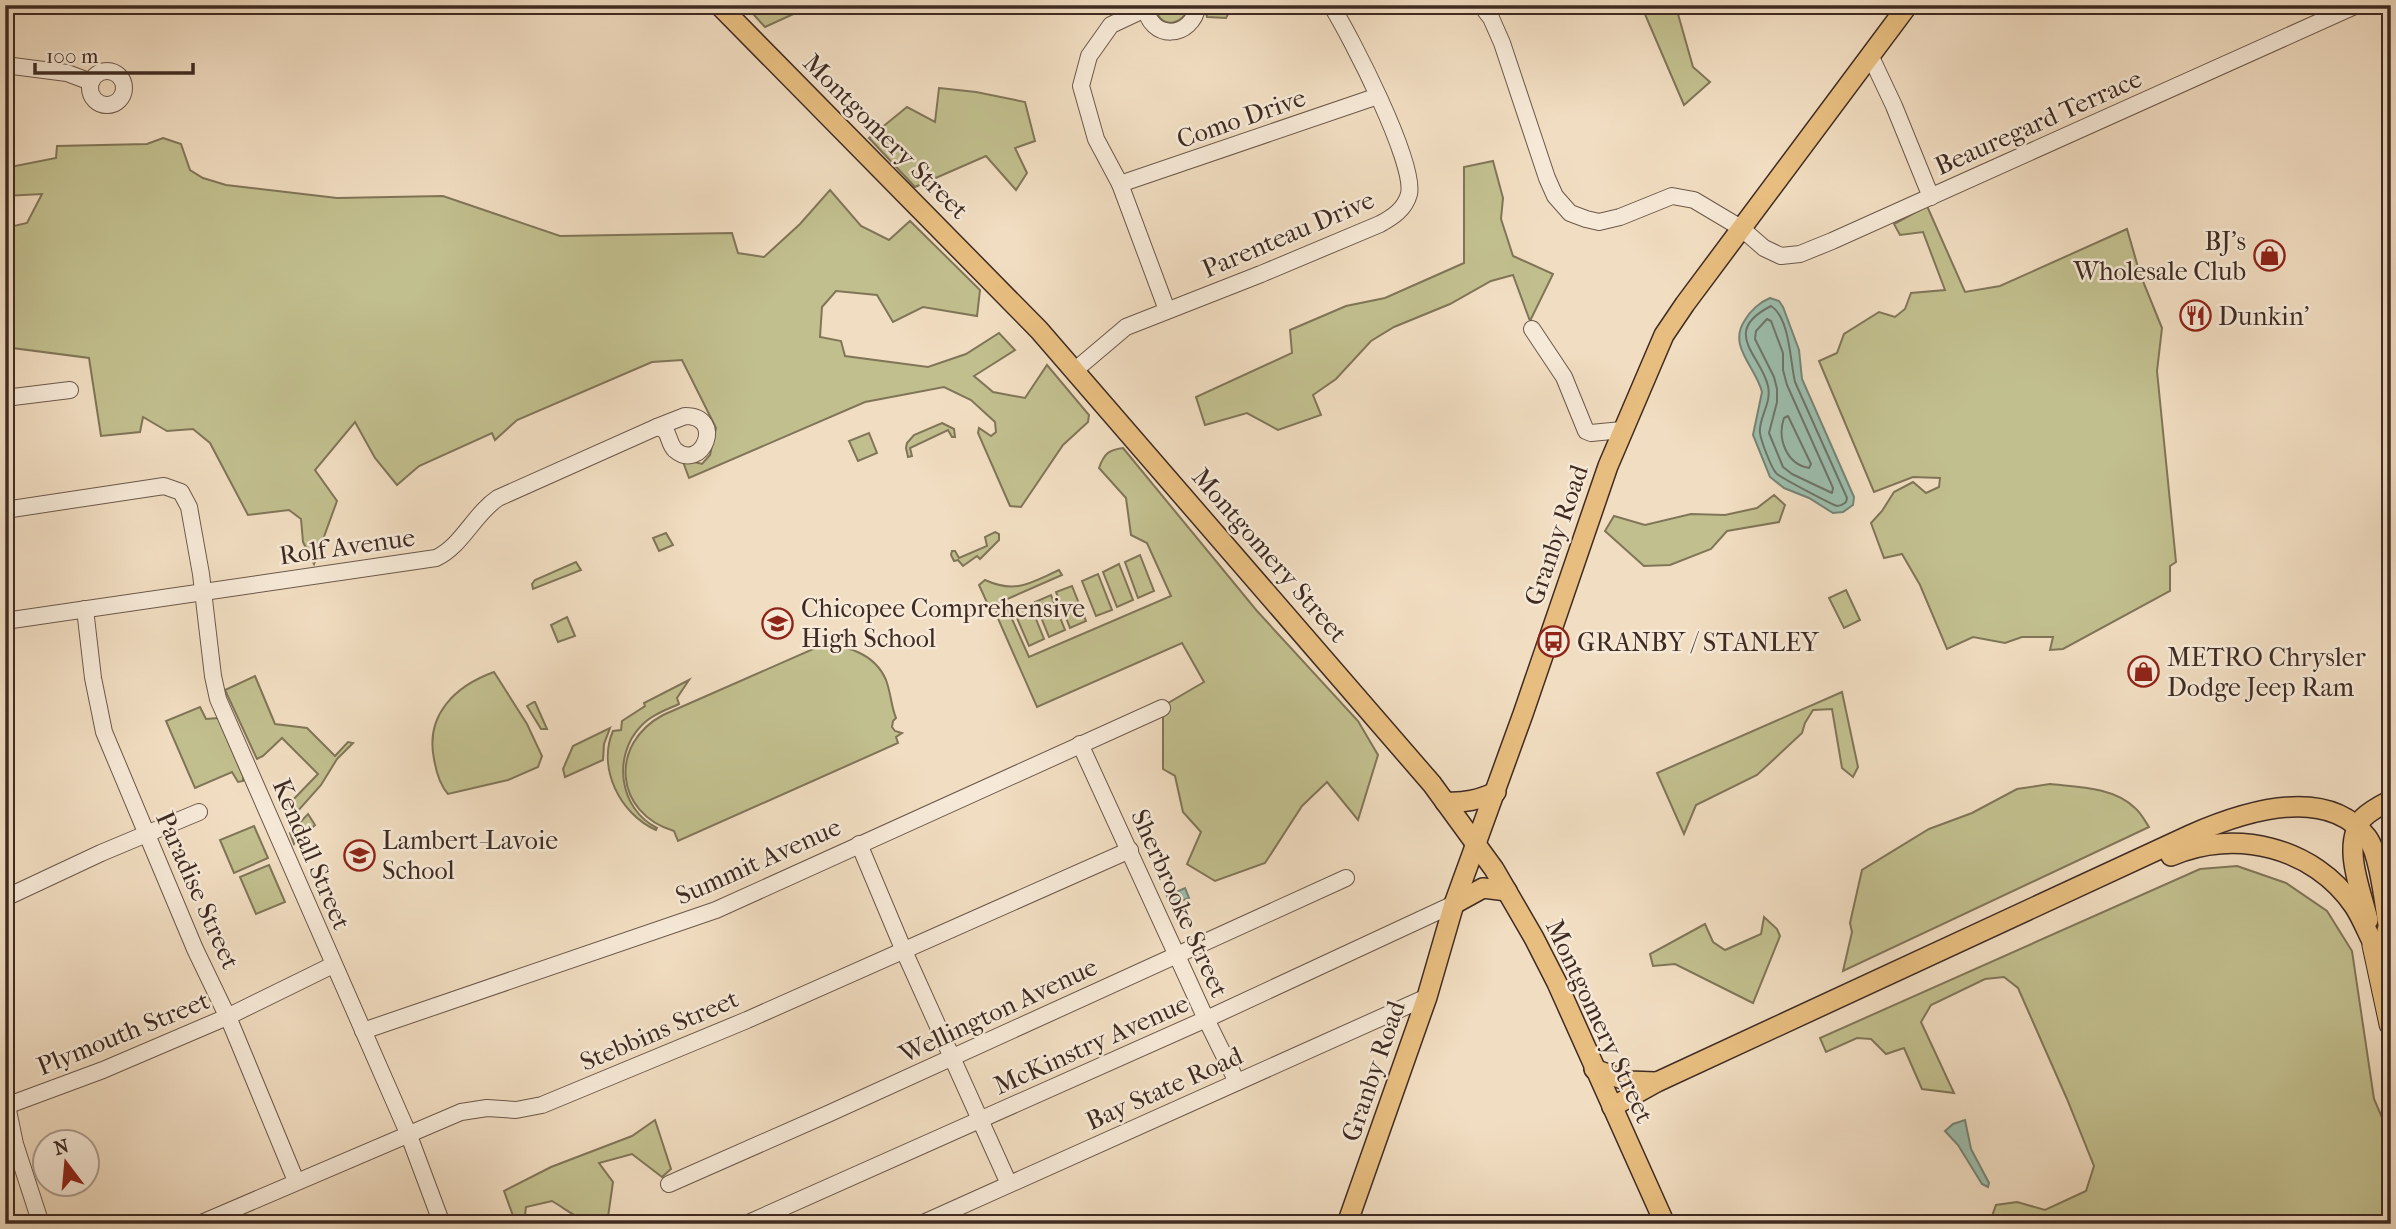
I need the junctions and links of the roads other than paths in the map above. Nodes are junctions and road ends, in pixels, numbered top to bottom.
1 (719, 5) edge
2 (1198, 5) edge
3 (1331, 5) edge
4 (1482, 5) edge
5 (1908, 5) edge
6 (2357, 5) edge
7 (1145, 7) edge
8 (1870, 55) junction
9 (5, 65) edge
10 (91, 82) dead end
11 (1378, 96) junction
12 (1119, 184) junction
13 (1931, 197) junction
14 (1741, 228) junction
15 (1167, 310) junction
16 (1532, 329) dead end
17 (1074, 371) junction
18 (70, 390) dead end
19 (5, 398) edge
20 (657, 427) dead end
21 (1622, 430) junction
22 (5, 510) edge
23 (203, 592) junction
24 (85, 610) junction
25 (5, 621) edge
26 (1162, 708) dead end
27 (1080, 744) junction
28 (1496, 792) junction
29 (2391, 800) edge
30 (1445, 802) junction
31 (199, 812) dead end
32 (2357, 827) junction
33 (148, 834) junction
34 (859, 844) junction
35 (1477, 845) junction
36 (1130, 850) junction
37 (1346, 878) dead end
38 (1507, 891) junction
39 (5, 898) edge
40 (1454, 904) junction
41 (2386, 932) edge
42 (904, 951) junction
43 (1177, 955) junction
44 (333, 965) junction
45 (1427, 997) junction
46 (227, 1017) junction
47 (1206, 1019) junction
48 (2391, 1024) edge
49 (363, 1031) junction
50 (953, 1058) junction
51 (1594, 1069) junction
52 (1237, 1082) junction
53 (1657, 1082) junction
54 (6, 1101) edge
55 (1612, 1107) junction
56 (980, 1120) junction
57 (408, 1133) junction
58 (296, 1181) junction
59 (669, 1184) dead end
60 (1009, 1184) junction
61 (41, 1224) edge
62 (199, 1224) edge
63 (442, 1224) edge
64 (746, 1224) edge
65 (921, 1224) edge
66 (1347, 1224) edge
67 (1665, 1224) edge

1 - 17 main road, Montgomery Street
2 - 7 street
3 - 11 street, Parenteau Drive
4 - 14 street, Beauregard Terrace
5 - 8 main road, Granby Road
6 - 13 street, Beauregard Terrace
7 - 12 street
8 - 13 street
8 - 14 main road, Granby Road
9 - 10 street
11 - 12 street, Como Drive
11 - 15 street, Parenteau Drive
12 - 15 street
13 - 14 street, Beauregard Terrace
14 - 21 main road, Granby Road
15 - 17 street, Parenteau Drive
16 - 21 street
17 - 30 main road, Montgomery Street
18 - 19 street
20 - 23 street, Rolf Avenue
21 - 28 main road, Granby Road
22 - 23 street, Kendall Street
23 - 24 street, Rolf Avenue
23 - 44 street, Kendall Street
24 - 25 street, Rolf Avenue
24 - 33 street, Paradise Street
26 - 27 street, Summit Avenue
27 - 34 street, Summit Avenue
27 - 36 street, Sherbrooke Street
28 - 30 main road
28 - 35 main road, Granby Road
29 - 32 main road
30 - 35 main road, Montgomery Street
31 - 33 street
32 - 41 main road
32 - 53 main road
33 - 39 street
33 - 46 street, Paradise Street
34 - 42 street
34 - 49 street, Summit Avenue
35 - 38 main road, Montgomery Street
35 - 40 main road, Granby Road
36 - 42 street, Stebbins Street
36 - 43 street, Sherbrooke Street
37 - 43 street, Wellington Avenue
38 - 40 main road
38 - 51 main road, Montgomery Street
40 - 45 main road, Granby Road
40 - 47 street, McKinstry Avenue
41 - 48 highway
41 - 55 main road
42 - 50 street
42 - 57 street, Stebbins Street
43 - 47 street, Sherbrooke Street
43 - 50 street, Wellington Avenue
44 - 46 street, Plymouth Street
44 - 49 street, Kendall Street
45 - 52 street, Bay State Road
45 - 66 main road, Granby Road
46 - 54 street, Plymouth Street
46 - 58 street, Paradise Street
47 - 52 street, Sherbrooke Street
47 - 56 street, McKinstry Avenue
49 - 57 street, Kendall Street
50 - 56 street
50 - 59 street, Wellington Avenue
51 - 53 main road
51 - 55 main road, Montgomery Street
52 - 60 street, Bay State Road
53 - 55 main road
54 - 61 street
55 - 67 main road, Montgomery Street
56 - 60 street
56 - 64 street, McKinstry Avenue
57 - 58 street, Stebbins Street
57 - 63 street, Kendall Street
58 - 62 street, Stebbins Street
60 - 65 street, Bay State Road

